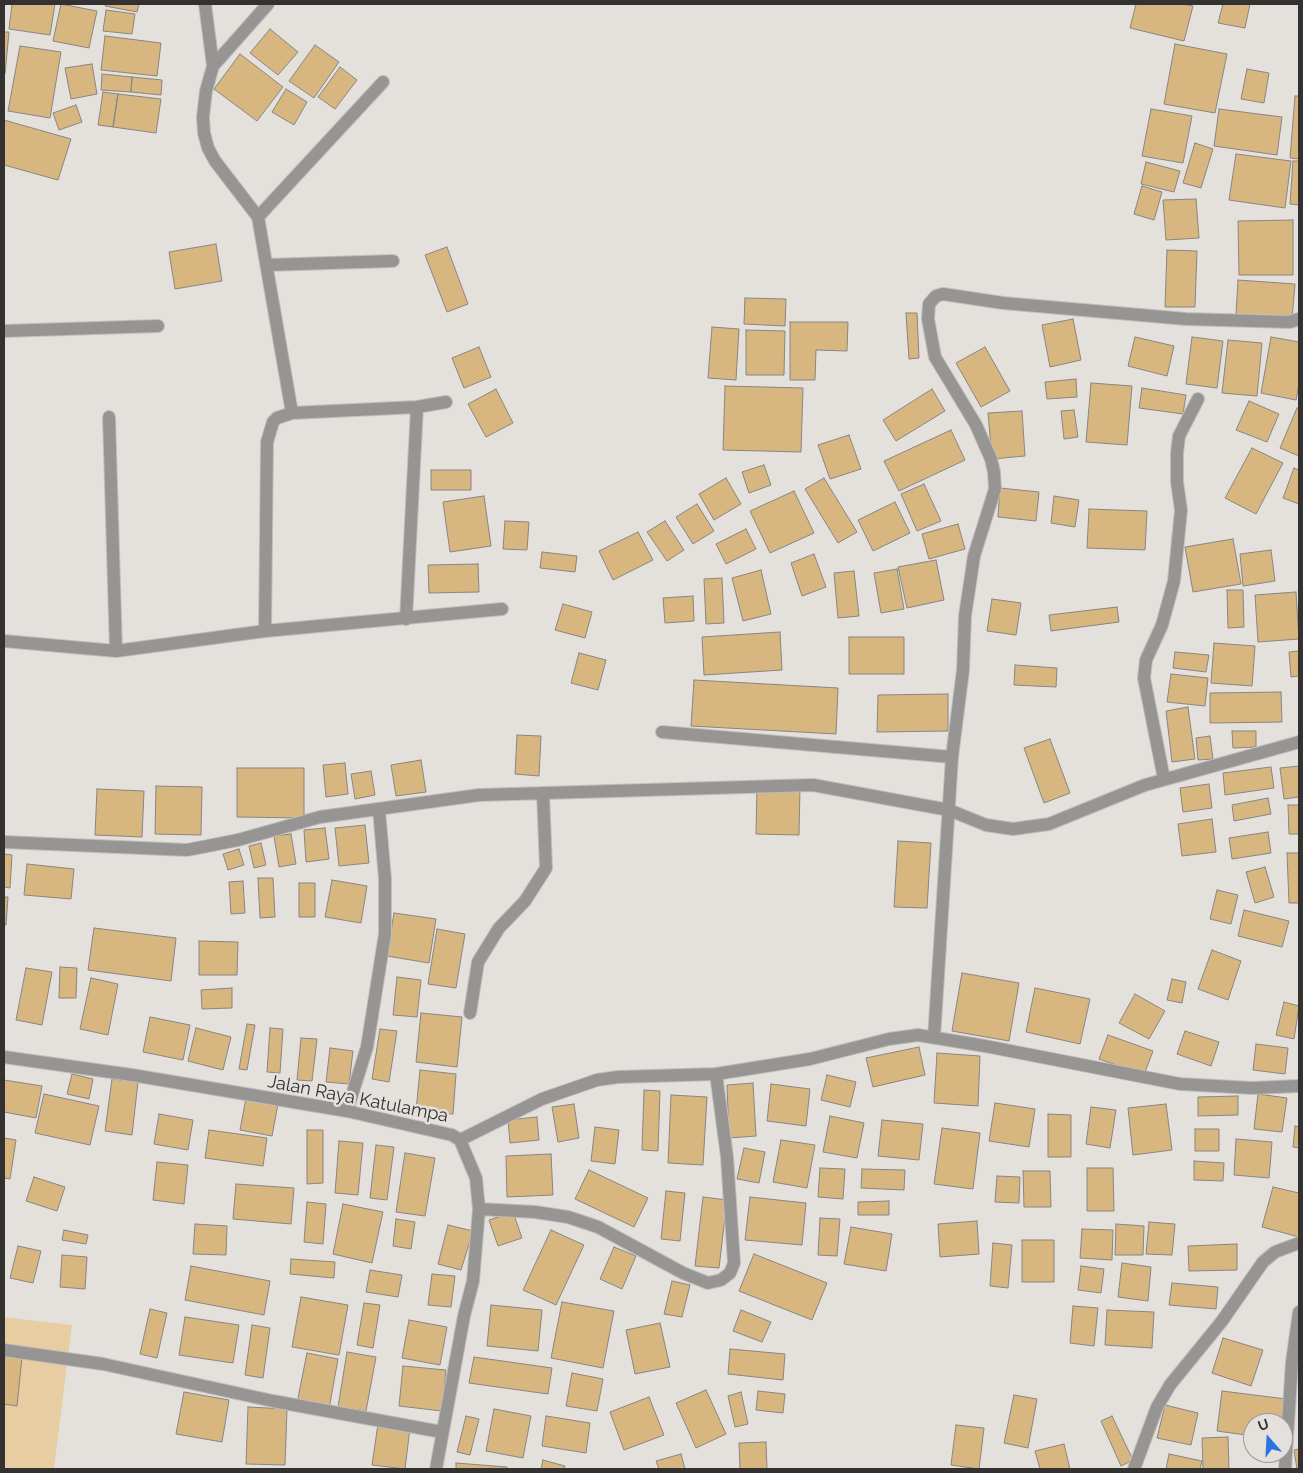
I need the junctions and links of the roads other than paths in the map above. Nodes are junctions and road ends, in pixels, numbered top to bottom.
1 (205, 4) edge
2 (268, 4) edge
3 (213, 66) junction
4 (383, 82) dead end
5 (258, 217) junction
6 (393, 261) dead end
7 (267, 265) junction
8 (1299, 318) edge
9 (158, 326) dead end
10 (4, 331) edge
11 (1198, 399) dead end
12 (446, 402) dead end
13 (417, 407) junction
14 (292, 413) junction
15 (109, 417) dead end
16 (502, 609) dead end
17 (406, 619) junction
18 (265, 631) junction
19 (4, 641) edge
20 (116, 651) junction
21 (662, 732) dead end
22 (1299, 742) edge
23 (952, 756) junction
24 (1164, 779) junction
25 (543, 793) junction
26 (379, 810) junction
27 (949, 810) junction
28 (4, 842) edge
29 (470, 1013) dead end
30 (934, 1038) junction
31 (4, 1057) edge
32 (716, 1074) junction
33 (1299, 1086) edge
34 (347, 1111) junction
35 (460, 1140) junction
36 (479, 1209) junction
37 (1297, 1245) edge
38 (1299, 1312) edge
39 (4, 1350) edge
40 (442, 1432) junction
41 (436, 1469) edge
42 (1134, 1469) edge
43 (1285, 1469) edge

1 - 3 street
2 - 3 street
3 - 5 street
4 - 5 street
5 - 7 street
6 - 7 street
7 - 14 street
8 - 23 street
9 - 10 street
11 - 24 street
12 - 13 street
13 - 14 street
13 - 17 street
14 - 18 street
15 - 20 street
16 - 17 street
17 - 18 street
18 - 20 street
19 - 20 street
21 - 23 street
22 - 24 street
23 - 27 street
24 - 27 street
25 - 26 street
25 - 27 street
25 - 29 street
26 - 28 street
26 - 34 street
27 - 30 street
30 - 32 street
30 - 33 street
31 - 34 street, Jalan Raya Katulampa
32 - 35 street
32 - 36 street
34 - 35 street, Jalan Raya Katulampa
35 - 36 street, Jalan Raya Katulampa
36 - 40 street, Jalan Raya Katulampa
37 - 42 street
38 - 43 street
39 - 40 street
40 - 41 street, Jalan Raya Katulampa

